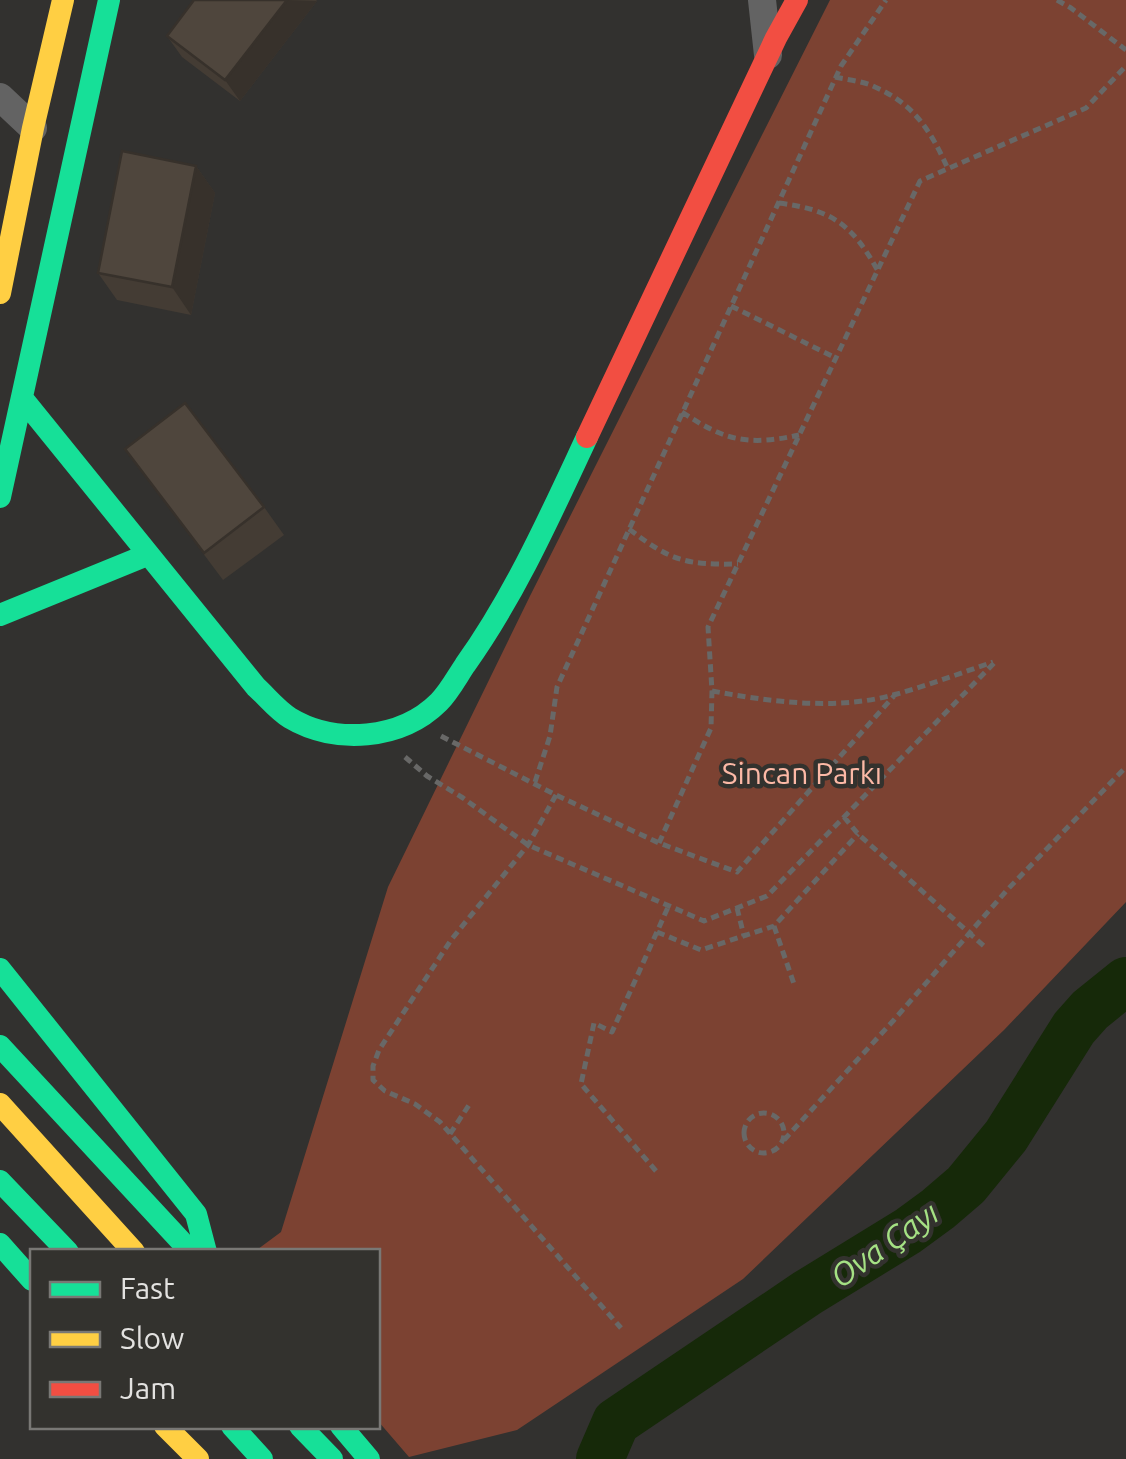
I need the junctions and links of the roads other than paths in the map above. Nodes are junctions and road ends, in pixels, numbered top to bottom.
1 (63, 0) edge
2 (109, 0) edge
3 (762, 0) edge
4 (797, 0) edge
5 (768, 56) junction
6 (0, 97) edge
7 (34, 128) junction
8 (0, 293) edge
9 (22, 398) junction
10 (0, 498) edge
11 (148, 555) junction
12 (0, 614) edge
13 (0, 969) edge
14 (0, 1046) edge
15 (0, 1104) edge
16 (0, 1181) edge
17 (0, 1244) edge
18 (65, 1249) edge
19 (131, 1249) edge
20 (188, 1249) edge
21 (205, 1249) edge
22 (30, 1278) edge
23 (168, 1429) edge
24 (235, 1429) edge
25 (303, 1429) edge
26 (344, 1429) edge
27 (198, 1459) edge
28 (262, 1459) edge
29 (332, 1459) edge
30 (369, 1459) edge

1 - 7 main road
2 - 9 main road
3 - 5 street
4 - 5 main road
5 - 11 main road
6 - 7 street
7 - 8 main road
9 - 10 main road
9 - 11 main road
11 - 12 main road
13 - 21 main road
14 - 20 main road
15 - 19 main road
16 - 18 main road
17 - 22 main road
23 - 27 main road
24 - 28 main road
25 - 29 main road
26 - 30 main road

